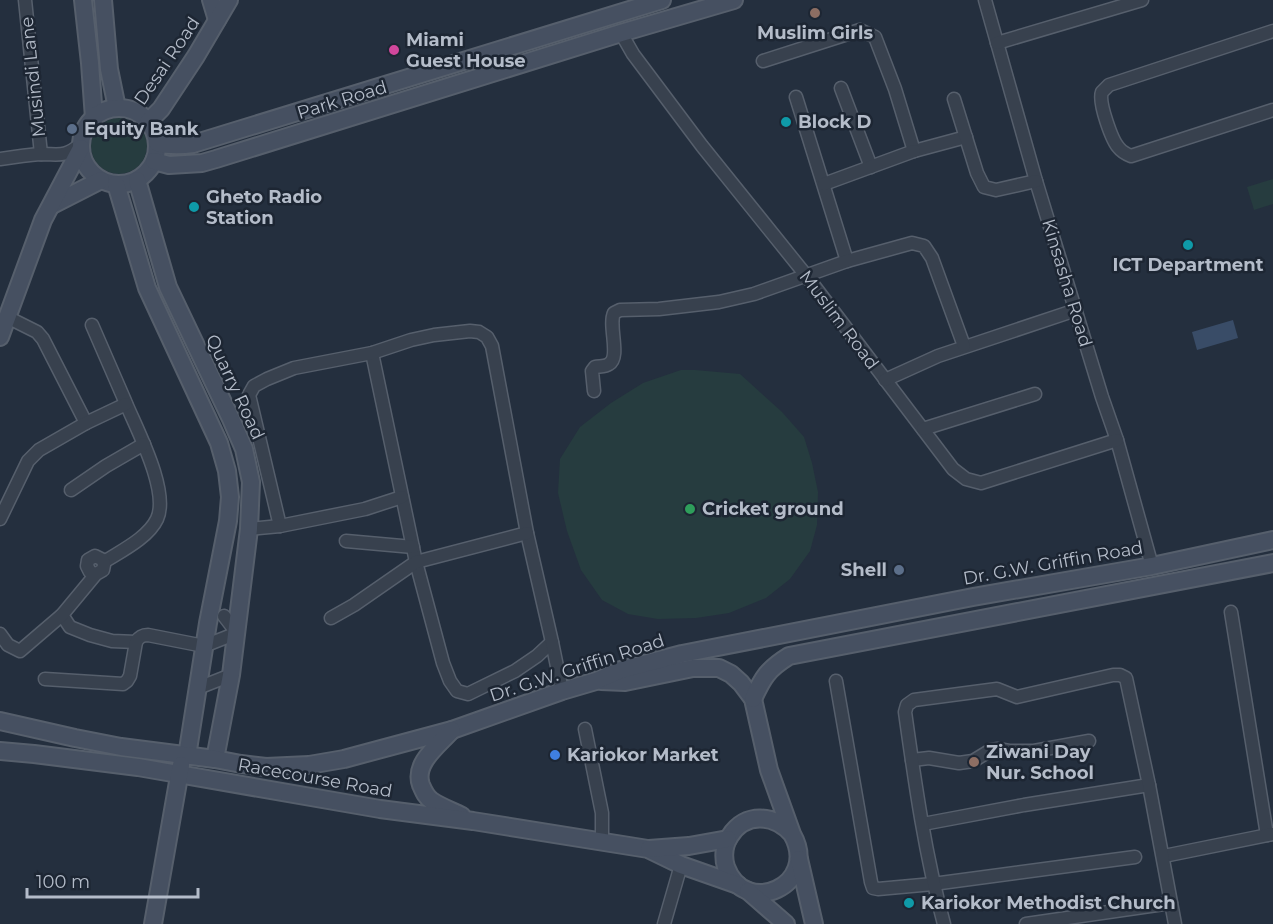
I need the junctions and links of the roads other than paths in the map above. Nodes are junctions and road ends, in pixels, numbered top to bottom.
1 (26, 0) edge
2 (83, 0) edge
3 (103, 0) edge
4 (211, 0) edge
5 (229, 0) edge
6 (662, 0) edge
7 (734, 0) edge
8 (985, 0) edge
9 (1142, 0) edge
10 (707, 4) edge
11 (217, 20) junction
12 (1273, 31) edge
13 (621, 33) junction
14 (525, 42) junction
15 (997, 43) junction
16 (531, 62) junction
17 (763, 62) dead end
18 (456, 63) junction
19 (461, 83) junction
20 (841, 88) dead end
21 (796, 98) dead end
22 (954, 99) dead end
23 (117, 108) junction
24 (1273, 110) edge
25 (94, 118) junction
26 (148, 122) junction
27 (966, 137) junction
28 (157, 143) junction
29 (81, 146) junction
30 (914, 151) junction
31 (41, 154) junction
32 (62, 155) junction
33 (0, 159) edge
34 (154, 161) junction
35 (871, 167) junction
36 (67, 176) junction
37 (137, 180) junction
38 (1036, 181) junction
39 (108, 182) junction
40 (824, 184) junction
41 (52, 205) junction
42 (847, 261) junction
43 (806, 276) junction
44 (1076, 310) junction
45 (7, 317) junction
46 (92, 325) dead end
47 (0, 337) edge
48 (964, 346) junction
49 (372, 353) junction
50 (885, 380) junction
51 (594, 391) dead end
52 (1035, 394) dead end
53 (126, 404) junction
54 (86, 423) junction
55 (923, 429) junction
56 (1117, 440) junction
57 (144, 444) junction
58 (71, 490) dead end
59 (402, 497) junction
60 (0, 519) edge
61 (280, 526) junction
62 (249, 529) junction
63 (527, 533) junction
64 (1273, 540) edge
65 (345, 541) dead end
66 (412, 546) junction
67 (416, 562) junction
68 (1273, 563) edge
69 (1152, 566) junction
70 (240, 608) junction
71 (1231, 612) dead end
72 (62, 615) junction
73 (224, 616) junction
74 (331, 618) dead end
75 (208, 623) junction
76 (237, 633) junction
77 (0, 634) edge
78 (136, 642) junction
79 (552, 642) junction
80 (204, 646) junction
81 (231, 675) junction
82 (45, 679) dead end
83 (596, 681) junction
84 (836, 681) dead end
85 (198, 688) junction
86 (562, 691) junction
87 (753, 699) junction
88 (0, 722) edge
89 (585, 729) dead end
90 (452, 730) junction
91 (1089, 741) dead end
92 (0, 752) edge
93 (184, 756) junction
94 (215, 759) junction
95 (912, 760) junction
96 (180, 775) junction
97 (1149, 785) junction
98 (473, 821) junction
99 (923, 824) junction
100 (792, 834) junction
101 (1270, 835) edge
102 (728, 839) junction
103 (602, 843) junction
104 (648, 849) junction
105 (1164, 856) junction
106 (1135, 857) dead end
107 (799, 858) junction
108 (681, 865) junction
109 (933, 884) junction
110 (743, 888) junction
111 (1171, 903) junction
112 (153, 924) edge
113 (664, 924) edge
114 (786, 924) edge
115 (814, 924) edge
116 (944, 924) edge
117 (1026, 924) edge
118 (1175, 924) edge

1 - 31 street, Musindi Lane
2 - 25 main road
3 - 23 main road
4 - 11 main road, Desai Road
5 - 11 main road, Desai Road
6 - 14 main road, Park Road
7 - 10 main road, Park Road
8 - 15 street, Kinsasha Road
9 - 15 street
10 - 13 main road, Park Road
11 - 26 main road, Desai Road
12 - 24 street
13 - 16 main road, Park Road
13 - 43 street, Muslim Road
14 - 16 street
14 - 18 main road, Park Road
15 - 38 street, Kinsasha Road
16 - 19 main road, Park Road
17 - 30 street
18 - 19 street
18 - 28 main road, Park Road
19 - 34 main road, Park Road
20 - 35 street
21 - 40 street
22 - 27 street
23 - 25 main road
23 - 26 main road
25 - 29 main road
26 - 28 main road
27 - 30 street
27 - 38 street
28 - 34 main road
29 - 32 street
29 - 36 main road
29 - 39 main road
30 - 35 street
31 - 32 street
31 - 33 street
32 - 36 street
34 - 37 main road
35 - 40 street
36 - 41 main road
37 - 39 main road
37 - 62 main road, Quarry Road
38 - 44 street, Kinsasha Road
39 - 41 main road
39 - 75 main road, Quarry Road
40 - 42 street
41 - 45 main road
42 - 43 street
42 - 48 street
43 - 50 street, Muslim Road
43 - 51 street
44 - 48 street
44 - 56 street, Kinsasha Road
45 - 47 main road
45 - 54 street
46 - 53 street
48 - 50 street
49 - 59 street
49 - 61 street
49 - 63 street
50 - 55 street, Muslim Road
52 - 55 street
53 - 54 street
53 - 57 street
54 - 60 street
55 - 56 street, Muslim Road
56 - 69 street, Kinsasha Road
57 - 58 street
57 - 72 street
59 - 61 street
59 - 66 street
61 - 62 street
62 - 70 main road, Quarry Road
63 - 67 street
63 - 79 street
64 - 69 main road, Dr. G.W. Griffin Road
65 - 66 street
66 - 67 street
67 - 74 street
67 - 79 street
68 - 87 main road
69 - 83 main road, Dr. G.W. Griffin Road
70 - 73 street
70 - 76 main road, Quarry Road
71 - 101 street
72 - 77 street
72 - 78 street
73 - 75 street
73 - 76 street
75 - 80 main road, Quarry Road
76 - 80 street
76 - 81 main road, Quarry Road
78 - 80 street
78 - 82 street
79 - 86 street
80 - 85 main road, Quarry Road
81 - 85 street
81 - 94 main road, Quarry Road
83 - 86 main road, Dr. G.W. Griffin Road
83 - 87 main road
84 - 109 street
85 - 93 main road, Quarry Road
86 - 90 main road, Dr. G.W. Griffin Road
87 - 100 main road
88 - 93 main road, Dr. G.W. Griffin Road
89 - 103 street
90 - 94 main road, Dr. G.W. Griffin Road
90 - 98 main road
91 - 95 street
92 - 96 main road, Racecourse Road
93 - 94 main road, Dr. G.W. Griffin Road
93 - 96 main road, Quarry Road
95 - 97 street
95 - 99 street
96 - 98 main road, Racecourse Road
96 - 112 main road
97 - 99 street
97 - 105 street
98 - 103 main road, Racecourse Road
99 - 109 street
100 - 102 main road
100 - 107 main road
101 - 105 street
102 - 104 main road
102 - 110 main road
103 - 104 main road, Racecourse Road
104 - 108 main road
105 - 111 street
106 - 109 street
107 - 110 main road
107 - 115 main road
108 - 110 main road
108 - 113 street
109 - 116 street
110 - 114 main road
111 - 117 street
111 - 118 street

